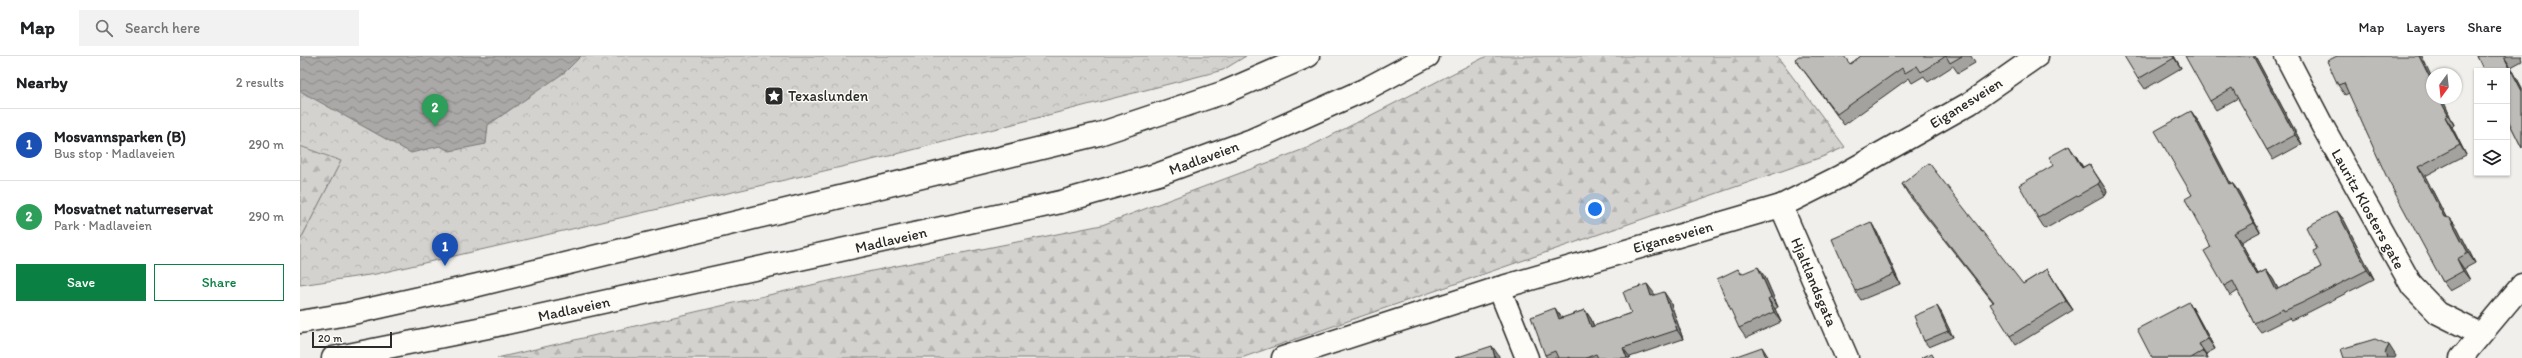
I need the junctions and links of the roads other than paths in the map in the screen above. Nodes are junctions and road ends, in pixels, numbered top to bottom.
1 (1308, 56) edge
2 (1428, 56) edge
3 (2037, 56) edge
4 (2286, 56) edge
5 (1782, 206) junction
6 (2522, 285) edge
7 (1499, 288) junction
8 (300, 322) edge
9 (2480, 334) junction
10 (333, 358) edge
11 (1283, 358) edge
12 (1527, 358) edge
13 (1847, 358) edge
14 (2461, 358) edge

1 - 8 main road
2 - 10 main road, Madlaveien
3 - 5 main road, Eiganesveien
4 - 9 main road, Lauritz Klosters gate
5 - 7 main road, Eiganesveien
5 - 13 main road, Hjaltlandsgata
6 - 9 main road
7 - 11 main road, Eiganesveien
7 - 12 main road
9 - 14 main road

